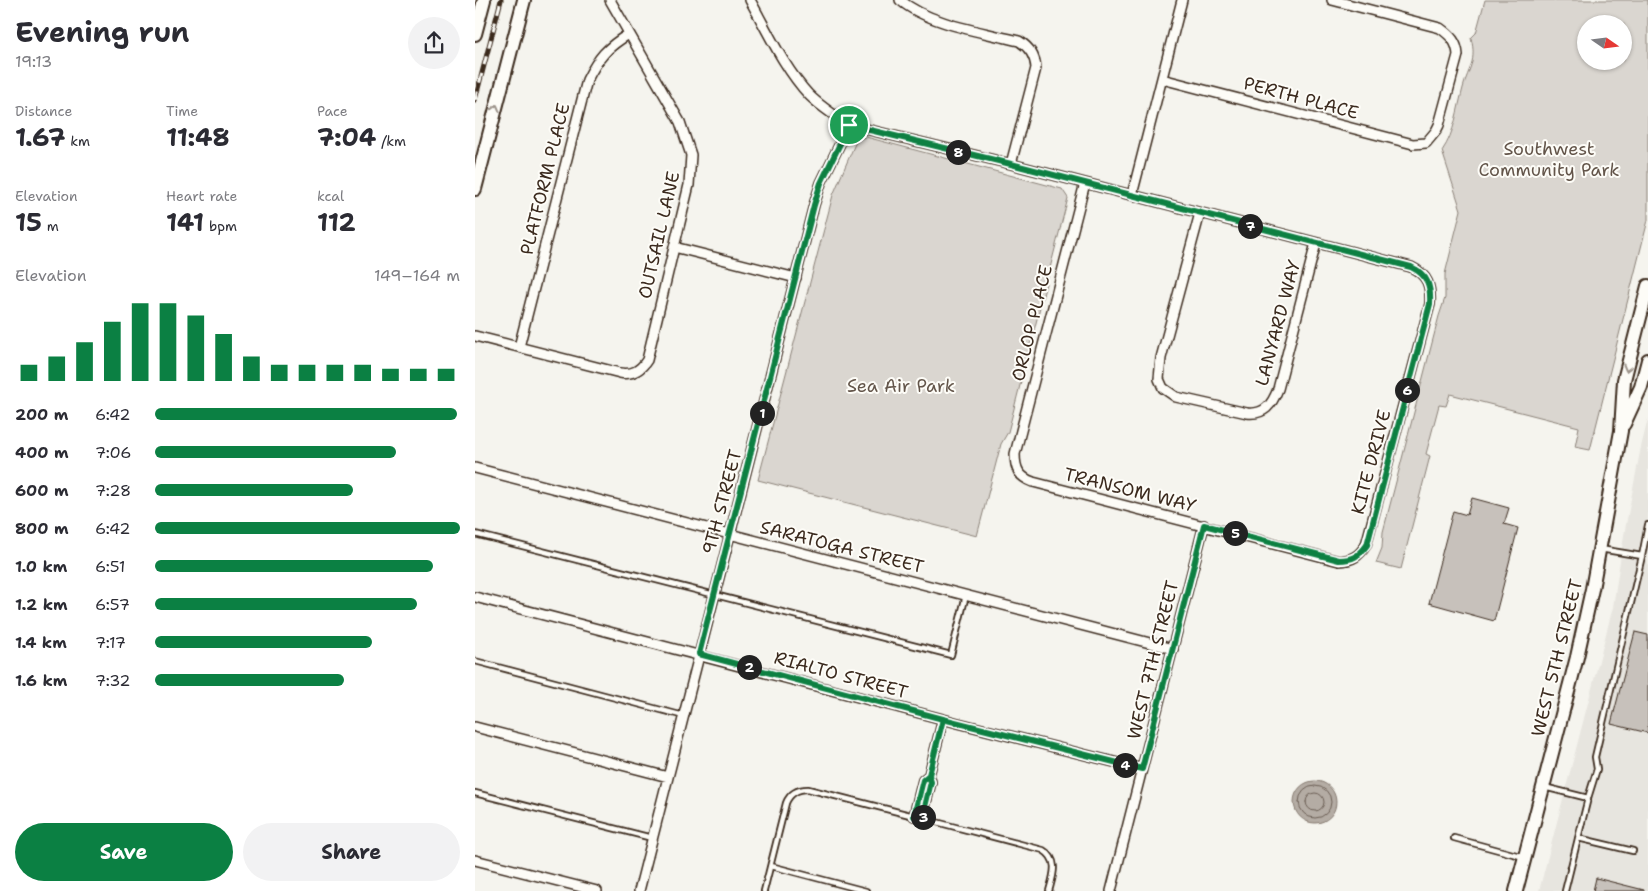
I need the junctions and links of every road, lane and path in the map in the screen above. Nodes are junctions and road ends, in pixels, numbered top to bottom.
1 (484, 0) edge
2 (524, 0) edge
3 (609, 0) edge
4 (750, 0) edge
5 (900, 0) edge
6 (1182, 0) edge
7 (1332, 0) edge
8 (475, 34) edge
9 (629, 34) junction
10 (1162, 79) junction
11 (849, 125) junction
12 (1011, 164) junction
13 (1085, 183) junction
14 (475, 189) edge
15 (1132, 195) junction
16 (1200, 213) junction
17 (1316, 243) junction
18 (674, 247) junction
19 (797, 278) junction
20 (1648, 286) edge
21 (475, 336) edge
22 (519, 347) junction
23 (1648, 360) edge
24 (1621, 431) junction
25 (475, 468) edge
26 (1017, 471) joint
27 (1204, 525) junction
28 (1648, 525) edge
29 (475, 534) edge
30 (730, 535) junction
31 (1600, 549) junction
32 (1642, 556) junction
33 (1355, 558) joint
34 (715, 595) junction
35 (475, 596) edge
36 (966, 596) junction
37 (1173, 649) junction
38 (699, 654) junction
39 (475, 661) edge
40 (684, 716) junction
41 (943, 719) junction
42 (475, 727) edge
43 (1142, 769) junction
44 (668, 777) junction
45 (1543, 787) junction
46 (475, 793) edge
47 (1588, 798) junction
48 (918, 818) junction
49 (652, 838) junction
50 (1454, 838) dead end
51 (1578, 838) junction
52 (1633, 851) dead end
53 (1525, 857) junction
54 (475, 860) edge
55 (771, 866) junction
56 (597, 891) edge
57 (639, 891) edge
58 (764, 891) edge
59 (866, 891) edge
60 (1049, 891) edge
61 (1111, 891) edge
62 (1516, 891) edge
63 (1565, 891) edge

1 - 8 main road
14 -> 2 main road
3 - 9 street, OUTSAIL LANE
4 - 11 street
5 - 12 street
6 - 10 street
7 - 10 street, PERTH PLACE
9 - 18 street, OUTSAIL LANE
9 - 22 street, PLATFORM PLACE
10 - 15 street
11 - 12 street
11 - 19 street, 9TH STREET
12 - 13 street
13 - 15 street
13 - 26 street, ORLOP PLACE
15 - 16 street
16 - 17 street
16 - 17 street, LANYARD WAY
17 - 33 street, KITE DRIVE
18 - 19 street
18 - 22 street, OUTSAIL LANE
19 - 30 street, 9TH STREET
20 -> 24 main road, WEST 5TH STREET
21 - 22 street
23 - 24 main road, WEST 5TH STREET
24 - 31 main road, WEST 5TH STREET
25 - 30 street, SARATOGA STREET
26 - 27 street, TRANSOM WAY
27 - 33 street, TRANSOM WAY
27 - 37 street, WEST 7TH STREET
28 - 32 lane
29 - 34 lane
30 - 34 street, 9TH STREET
30 - 36 street, SARATOGA STREET
31 - 32 lane
31 - 45 main road, WEST 5TH STREET
32 - 47 lane
34 - 36 lane
34 - 38 street, 9TH STREET
35 - 38 street, RIALTO STREET
36 - 37 street, SARATOGA STREET
37 - 43 street, WEST 7TH STREET
38 - 40 street, 9TH STREET
38 - 41 street, RIALTO STREET
39 - 40 lane
40 - 44 street, 9TH STREET
41 - 43 street, RIALTO STREET
41 - 48 street
42 - 44 street
43 - 61 street, WEST 7TH STREET
44 - 49 street, 9TH STREET
45 - 47 lane
45 - 53 main road, WEST 5TH STREET
46 - 49 lane
47 - 51 lane
48 - 55 lane
48 - 60 lane
49 - 57 street, 9TH STREET
50 - 53 lane
51 - 52 lane
51 - 63 lane
53 - 62 main road, WEST 5TH STREET
54 - 56 street
55 - 58 lane
55 - 59 lane

